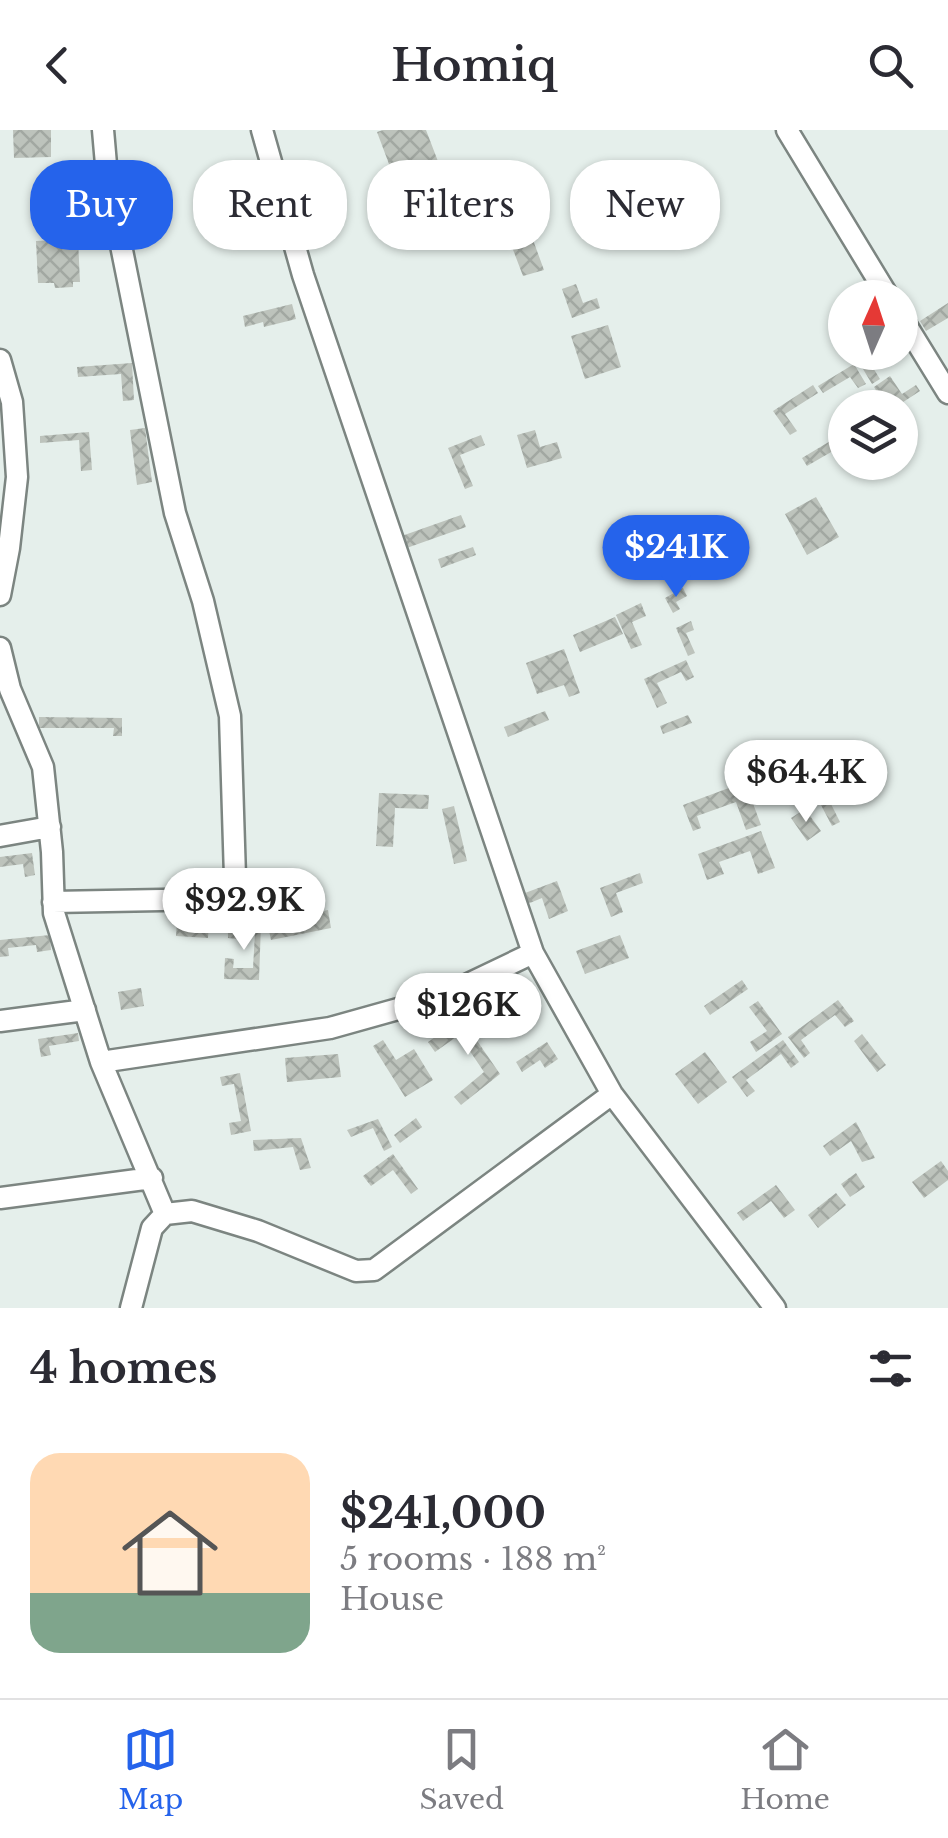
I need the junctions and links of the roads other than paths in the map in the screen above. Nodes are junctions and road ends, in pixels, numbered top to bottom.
1 (103, 130) edge
2 (262, 130) edge
3 (787, 130) edge
4 (878, 280) edge
5 (918, 344) edge
6 (0, 360) edge
7 (948, 393) edge
8 (8, 478) edge
9 (0, 596) edge
10 (1, 659) edge
11 (50, 828) junction
12 (0, 836) edge
13 (54, 902) junction
14 (533, 952) junction
15 (84, 1010) junction
16 (0, 1021) edge
17 (101, 1062) junction
18 (612, 1094) junction
19 (152, 1178) junction
20 (0, 1198) edge
21 (165, 1214) junction
22 (131, 1308) edge
23 (775, 1308) edge

1 - 13 street
2 - 14 street
3 - 4 street
5 - 7 street
6 - 8 street
8 - 9 street
10 - 11 street
11 - 12 street
11 - 13 street
13 - 15 street
14 - 17 street
14 - 18 street
15 - 16 street
15 - 17 street
17 - 19 street
18 - 21 street
18 - 23 street
19 - 20 street
19 - 21 street
21 - 22 street

